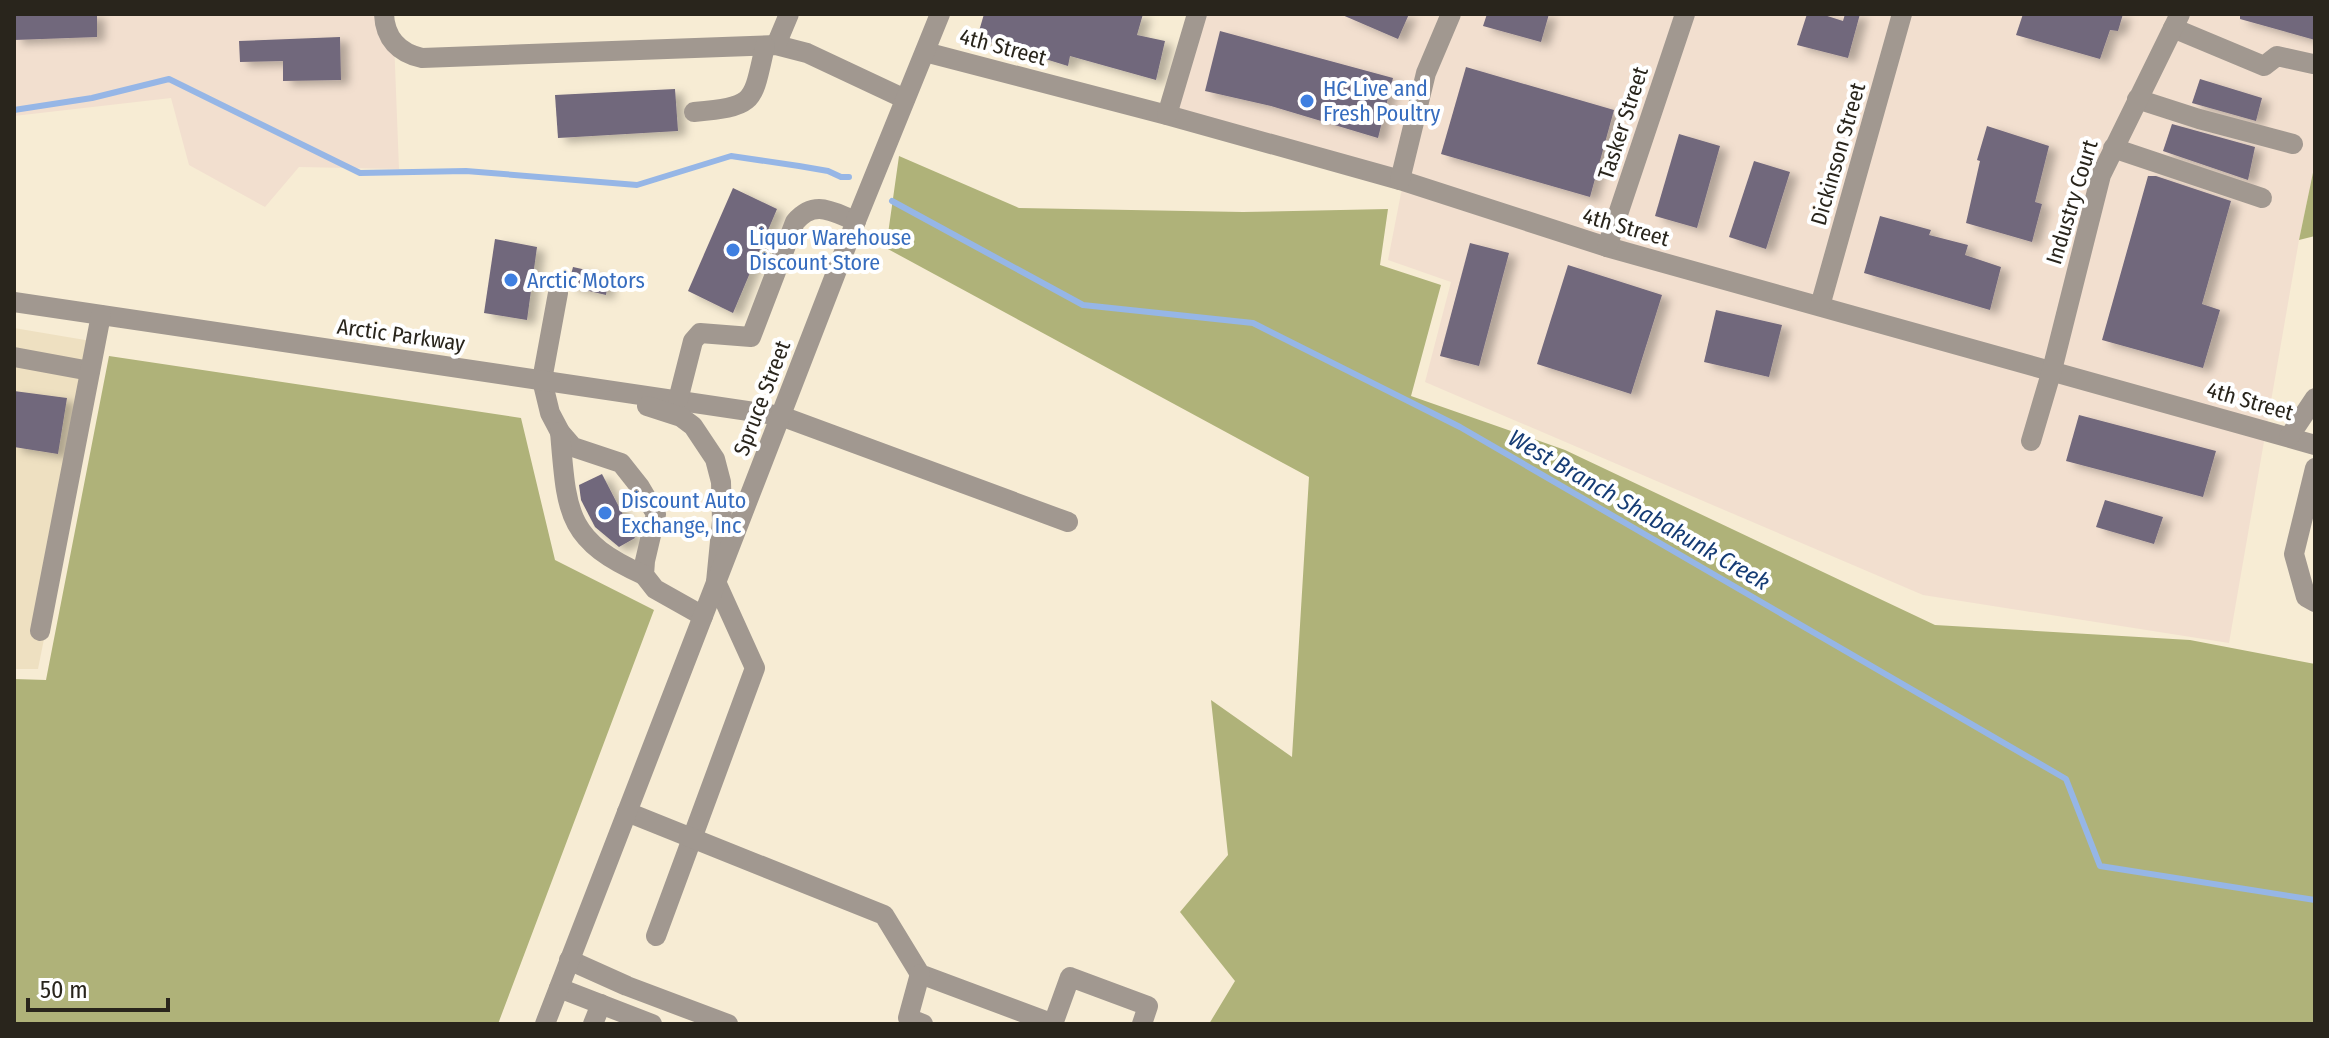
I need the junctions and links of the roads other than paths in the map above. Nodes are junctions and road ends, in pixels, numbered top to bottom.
1 (384, 14) edge
2 (789, 14) edge
3 (940, 14) edge
4 (1197, 14) edge
5 (1451, 14) edge
6 (1685, 14) edge
7 (1902, 14) edge
8 (2177, 21) edge
9 (770, 45) junction
10 (925, 52) junction
11 (2313, 64) dead end
12 (905, 99) junction
13 (2137, 99) junction
14 (694, 112) dead end
15 (1167, 115) junction
16 (2293, 144) dead end
17 (2113, 148) junction
18 (1400, 180) junction
19 (2262, 198) dead end
20 (856, 221) junction
21 (1607, 247) junction
22 (558, 293) dead end
23 (14, 302) edge
24 (1820, 306) junction
25 (101, 315) junction
26 (14, 357) edge
27 (2052, 370) junction
28 (90, 371) junction
29 (542, 380) junction
30 (2315, 398) edge
31 (678, 400) junction
32 (781, 416) junction
33 (560, 432) junction
34 (2289, 437) junction
35 (2031, 441) dead end
36 (2315, 445) edge
37 (2315, 468) edge
38 (1068, 522) dead end
39 (644, 575) junction
40 (716, 582) junction
41 (2315, 602) edge
42 (703, 616) junction
43 (40, 631) dead end
44 (627, 812) junction
45 (693, 838) junction
46 (656, 936) dead end
47 (569, 960) junction
48 (920, 974) junction
49 (559, 988) junction
50 (601, 1004) junction
51 (545, 1024) edge
52 (593, 1024) edge
53 (652, 1024) edge
54 (728, 1024) edge
55 (923, 1024) edge
56 (1054, 1024) edge
57 (1142, 1024) edge

1 - 9 street
2 - 9 street
3 - 10 street, Spruce Street
4 - 15 street
5 - 18 street
6 - 21 street, Tasker Street
7 - 24 street, Dickinson Street
8 - 11 street
8 - 13 street, Industry Court
9 - 12 street
9 - 14 street
10 - 12 street, Spruce Street
10 - 15 street, 4th Street
12 - 20 street, Spruce Street
13 - 16 street
13 - 17 street, Industry Court
15 - 18 street, 4th Street
17 - 19 street
17 - 27 street, Industry Court
18 - 21 street, 4th Street
20 - 31 street
20 - 32 street, Spruce Street
21 - 24 street, 4th Street
22 - 29 street
23 - 25 street, Arctic Parkway
24 - 27 street, 4th Street
25 - 28 street
25 - 29 street, Arctic Parkway
26 - 28 street
27 - 34 street, 4th Street
27 - 35 street, Industry Court
28 - 43 street
29 - 31 street, Arctic Parkway
29 - 33 street
29 - 40 street
30 - 34 street
31 - 32 street, Arctic Parkway
32 - 38 street, Arctic Parkway
32 - 40 street, Spruce Street
33 - 39 street
33 - 39 street
34 - 36 street, 4th Street
37 - 41 street
39 - 42 street
40 - 42 street, Spruce Street
40 - 45 street
42 - 44 street, Spruce Street
44 - 45 street
44 - 47 street, Spruce Street
45 - 46 street
45 - 48 street
47 - 49 street, Spruce Street
47 - 54 street
48 - 55 street
48 - 56 street
49 - 50 street
49 - 51 street, Spruce Street
50 - 52 street
50 - 53 street
56 - 57 street

